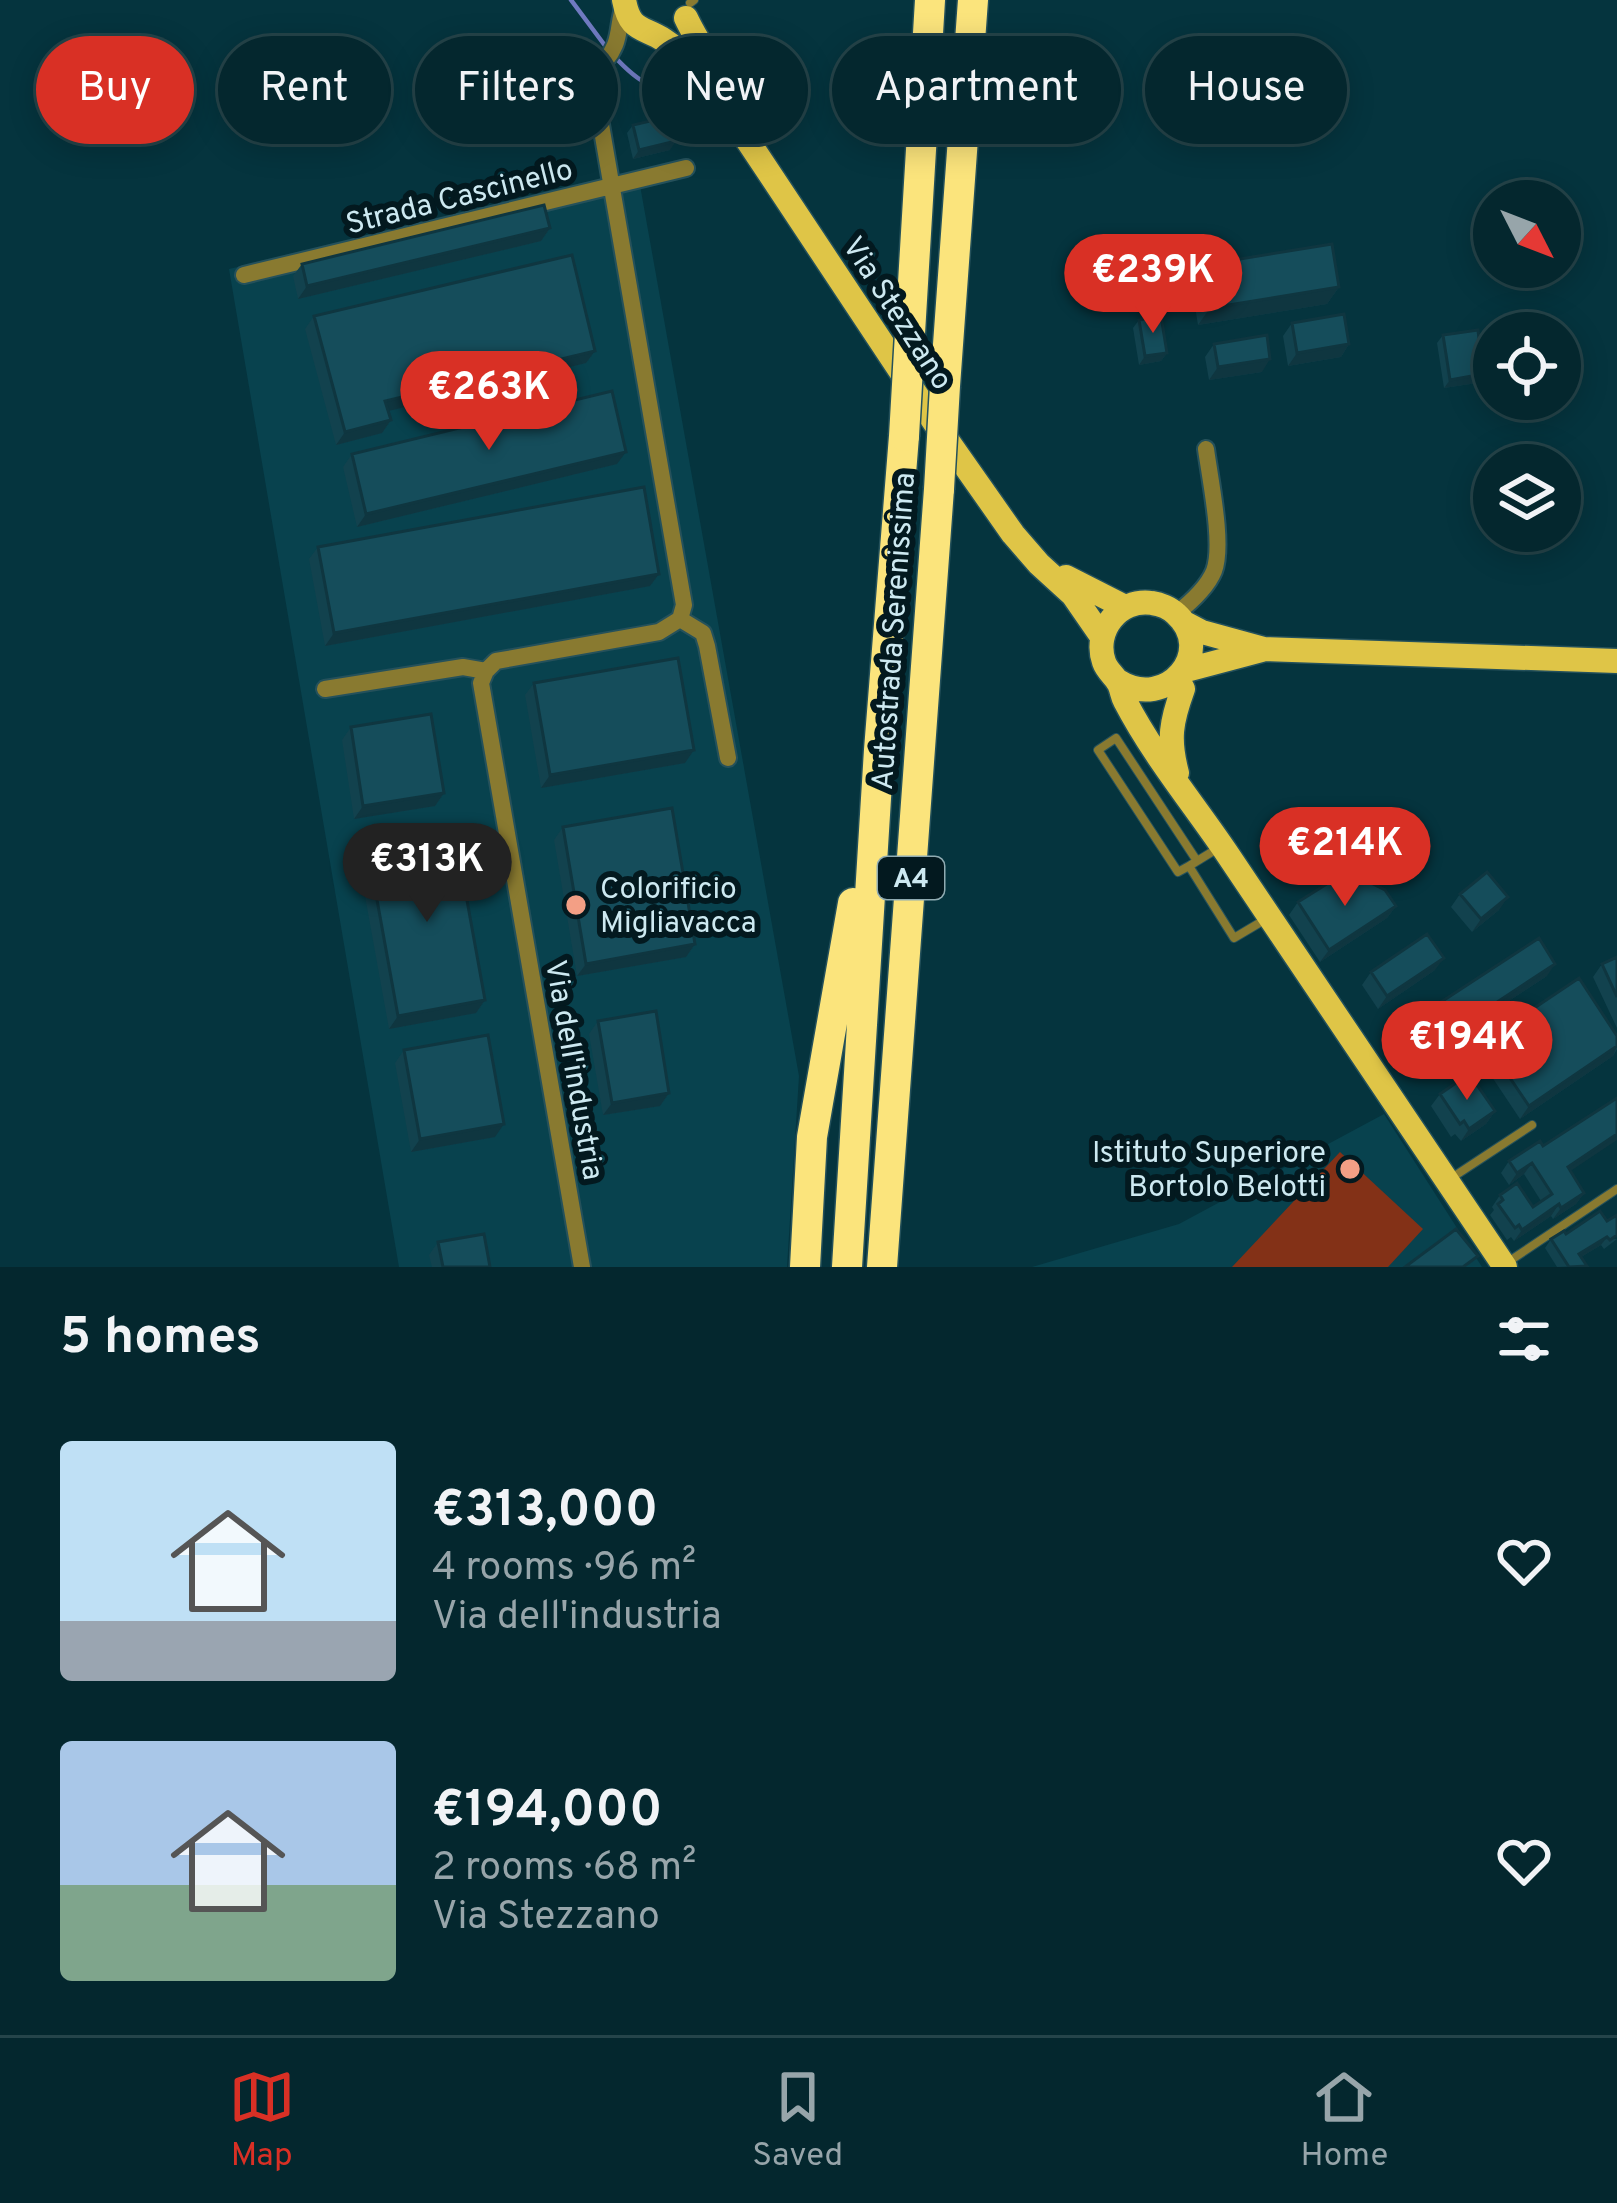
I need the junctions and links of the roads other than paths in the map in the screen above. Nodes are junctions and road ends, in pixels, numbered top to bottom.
1 (930, 0) edge
2 (973, 0) edge
3 (624, 2) edge
4 (690, 5) edge
5 (652, 34) junction
6 (616, 36) edge
7 (655, 36) edge
8 (695, 36) edge
9 (618, 44) edge
10 (604, 144) edge
11 (751, 144) edge
12 (686, 168) dead end
13 (611, 187) junction
14 (244, 275) dead end
15 (1207, 448) dead end
16 (1012, 534) junction
17 (1125, 607) junction
18 (1179, 618) junction
19 (680, 619) junction
20 (1102, 638) junction
21 (1264, 650) junction
22 (1617, 662) edge
23 (486, 671) junction
24 (1180, 674) junction
25 (1118, 681) junction
26 (325, 689) dead end
27 (879, 750) junction
28 (728, 758) dead end
29 (1181, 786) junction
30 (1222, 846) junction
31 (1193, 863) junction
32 (1269, 917) junction
33 (1532, 1125) dead end
34 (1447, 1181) junction
35 (1617, 1189) edge
36 (1504, 1266) edge
37 (579, 1267) edge
38 (805, 1267) edge
39 (848, 1267) edge
40 (883, 1267) edge

1 - 27 highway, Autostrada Serenissima / A4, bridge
2 - 40 highway, Autostrada Serenissima / A4, bridge
3 - 5 main road, Via Stezzano
3 - 6 street, Strada Cascinello
4 - 5 main road, Via Stezzano
4 - 8 main road, Via Stezzano
5 - 7 main road, Via Stezzano
5 - 9 street
10 - 13 street, Strada Cascinello
11 - 16 main road, Via Stezzano
12 - 13 street
13 - 14 street, Strada Cascinello
13 - 19 street
15 - 18 street
16 - 17 main road, Via Stezzano
16 - 20 main road, Via Stezzano
17 - 18 main road, Via Stezzano
17 - 20 main road
18 - 21 main road
18 - 24 main road, Via Stezzano
19 - 23 street
19 - 28 street
20 - 25 main road, Via Stezzano
21 - 22 main road
21 - 24 main road
23 - 26 street
23 - 37 street, Via dell'industria
24 - 25 main road
24 - 29 main road, Via Stezzano
25 - 29 main road, Via Stezzano
27 - 38 highway
27 - 39 highway, Autostrada Serenissima / A4
29 - 30 main road, Via Stezzano
30 - 31 lane
30 - 32 main road, Via Stezzano
31 - 31 lane
31 - 32 lane
32 - 34 main road, Via Stezzano
33 - 34 lane
34 - 36 main road, Via Stezzano
35 - 36 lane

